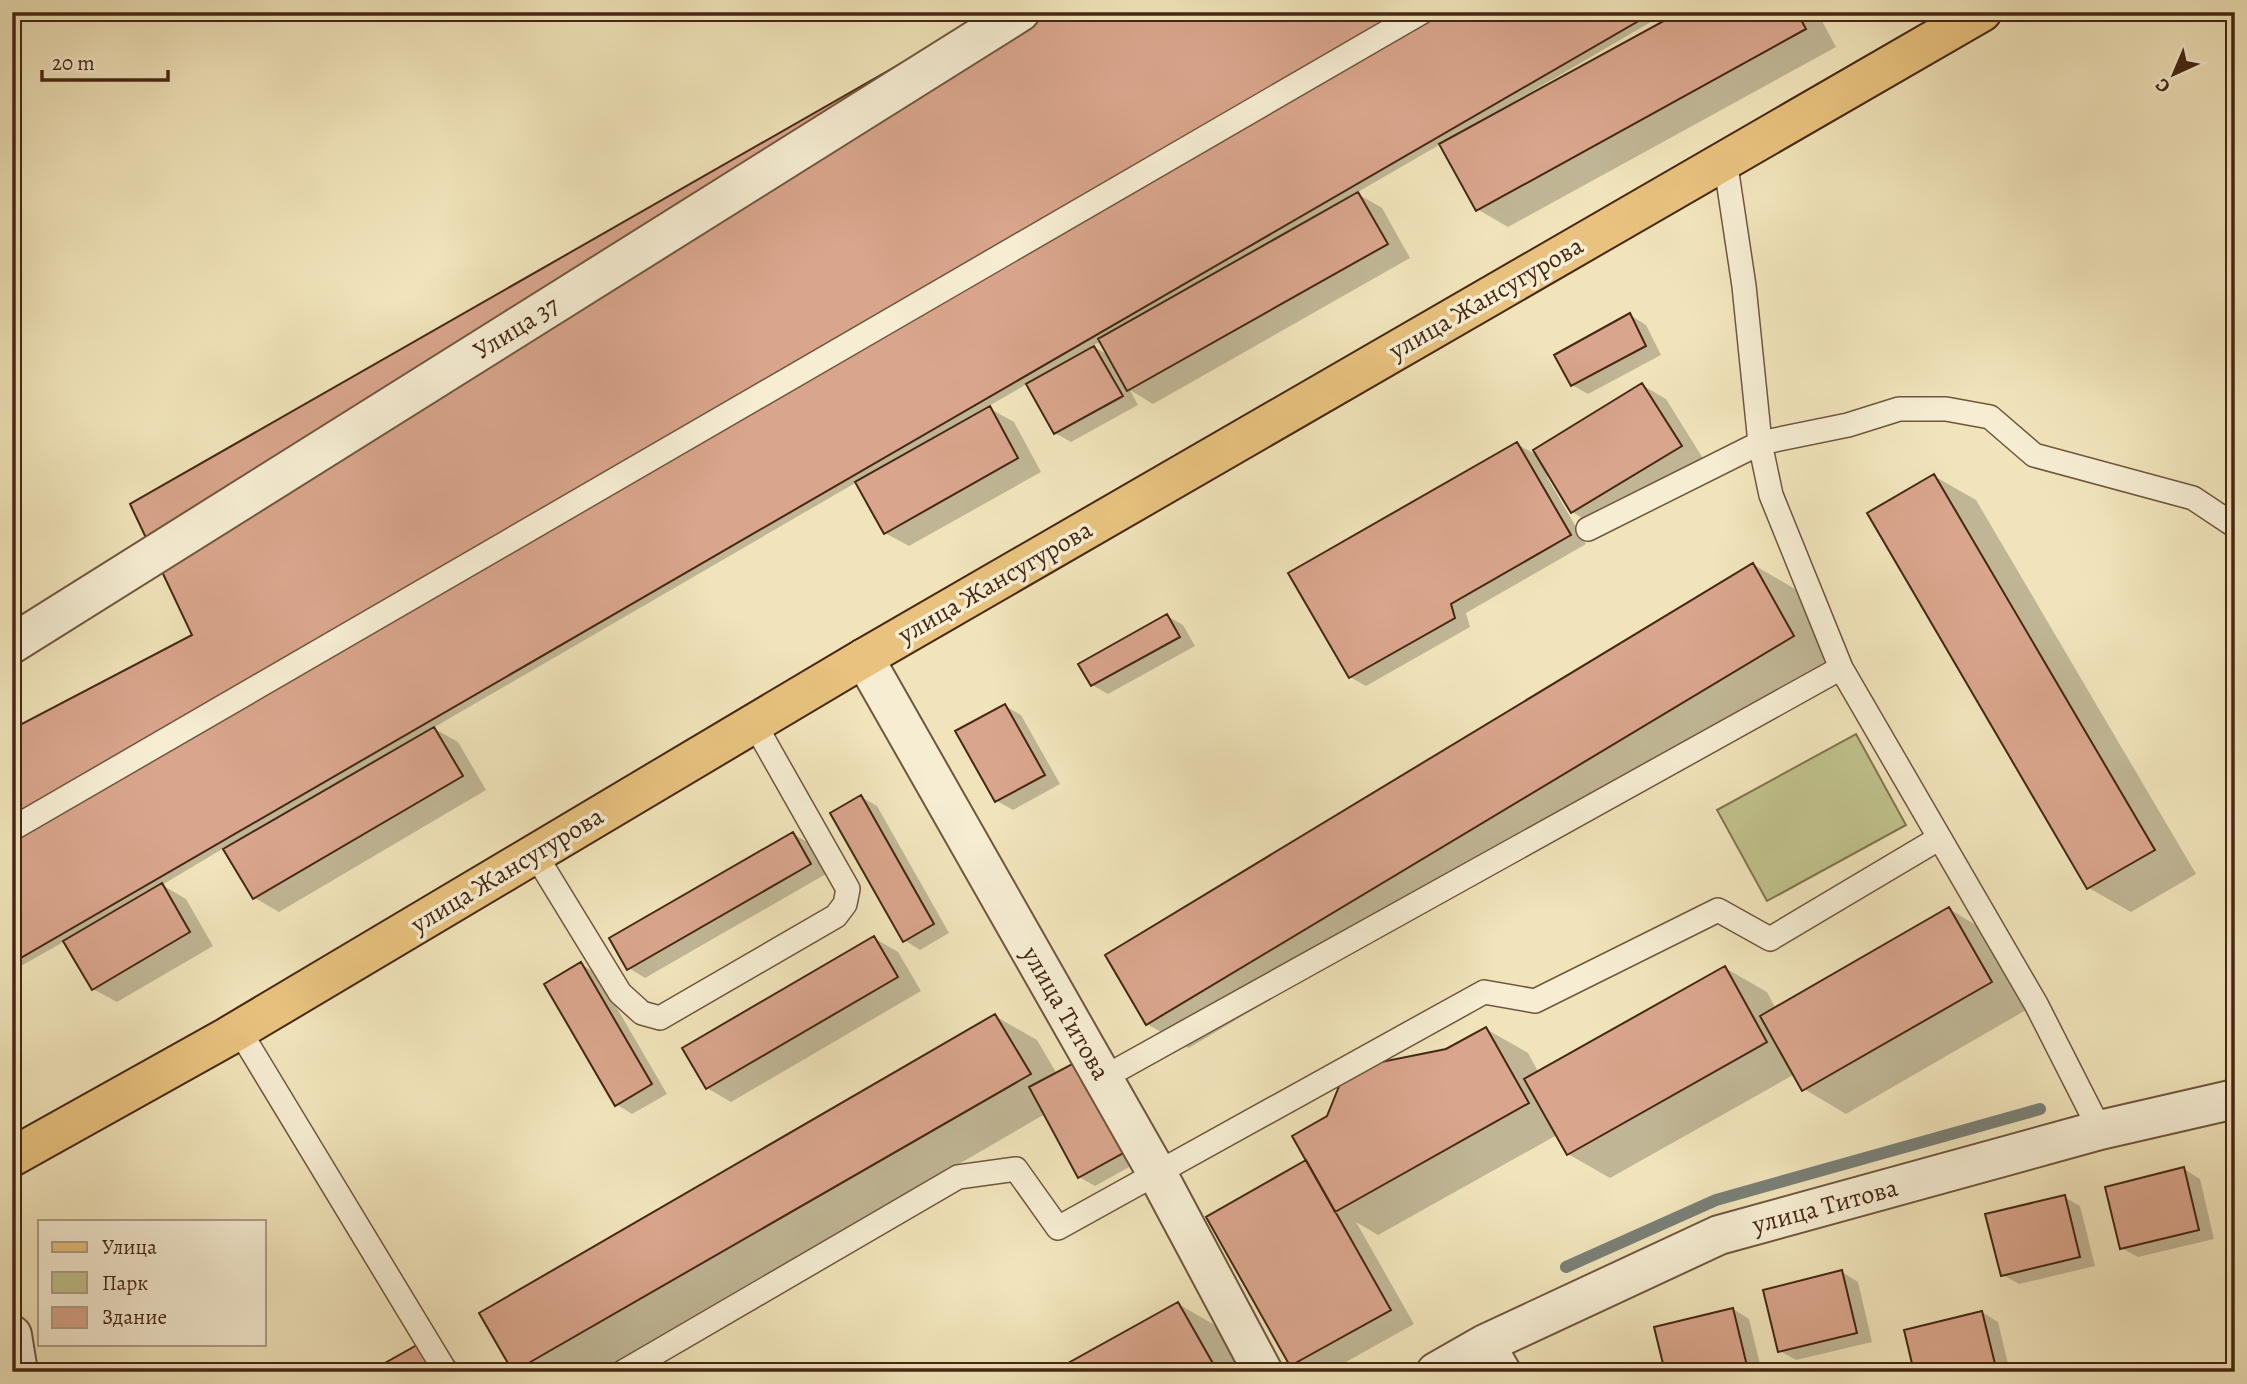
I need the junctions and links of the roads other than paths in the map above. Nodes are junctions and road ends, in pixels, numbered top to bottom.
1 (1020, 12) edge
2 (1422, 12) edge
3 (1982, 12) edge
4 (1725, 160) junction
5 (1760, 443) junction
6 (2235, 526) edge
7 (1588, 529) dead end
8 (12, 645) edge
9 (864, 658) junction
10 (1841, 668) junction
11 (754, 723) junction
12 (12, 829) edge
13 (1938, 839) junction
14 (535, 854) junction
15 (239, 1030) junction
16 (1103, 1078) junction
17 (2235, 1099) edge
18 (2100, 1130) junction
19 (12, 1157) edge
20 (1158, 1175) junction
21 (12, 1335) edge
22 (1493, 1358) edge
23 (18, 1372) edge
24 (446, 1372) edge
25 (623, 1372) edge
26 (1263, 1372) edge
27 (1436, 1372) edge

1 - 8 street, Улица 37
2 - 12 lane
3 - 4 main road, улица Жансугурова
4 - 5 lane
4 - 9 main road, улица Жансугурова
5 - 6 lane
5 - 7 lane
5 - 10 lane
9 - 11 main road, улица Жансугурова
9 - 16 street, улица Титова
10 - 13 lane
10 - 16 lane
11 - 14 main road, улица Жансугурова
11 - 14 lane
13 - 18 lane
13 - 20 lane
14 - 15 main road, улица Жансугурова
15 - 19 main road, улица Жансугурова
15 - 24 lane
16 - 20 street, улица Титова
17 - 18 street, улица Титова
18 - 22 street, улица Титова
20 - 25 lane
20 - 26 street, улица Титова
21 - 23 street
22 - 27 street, улица Титова

